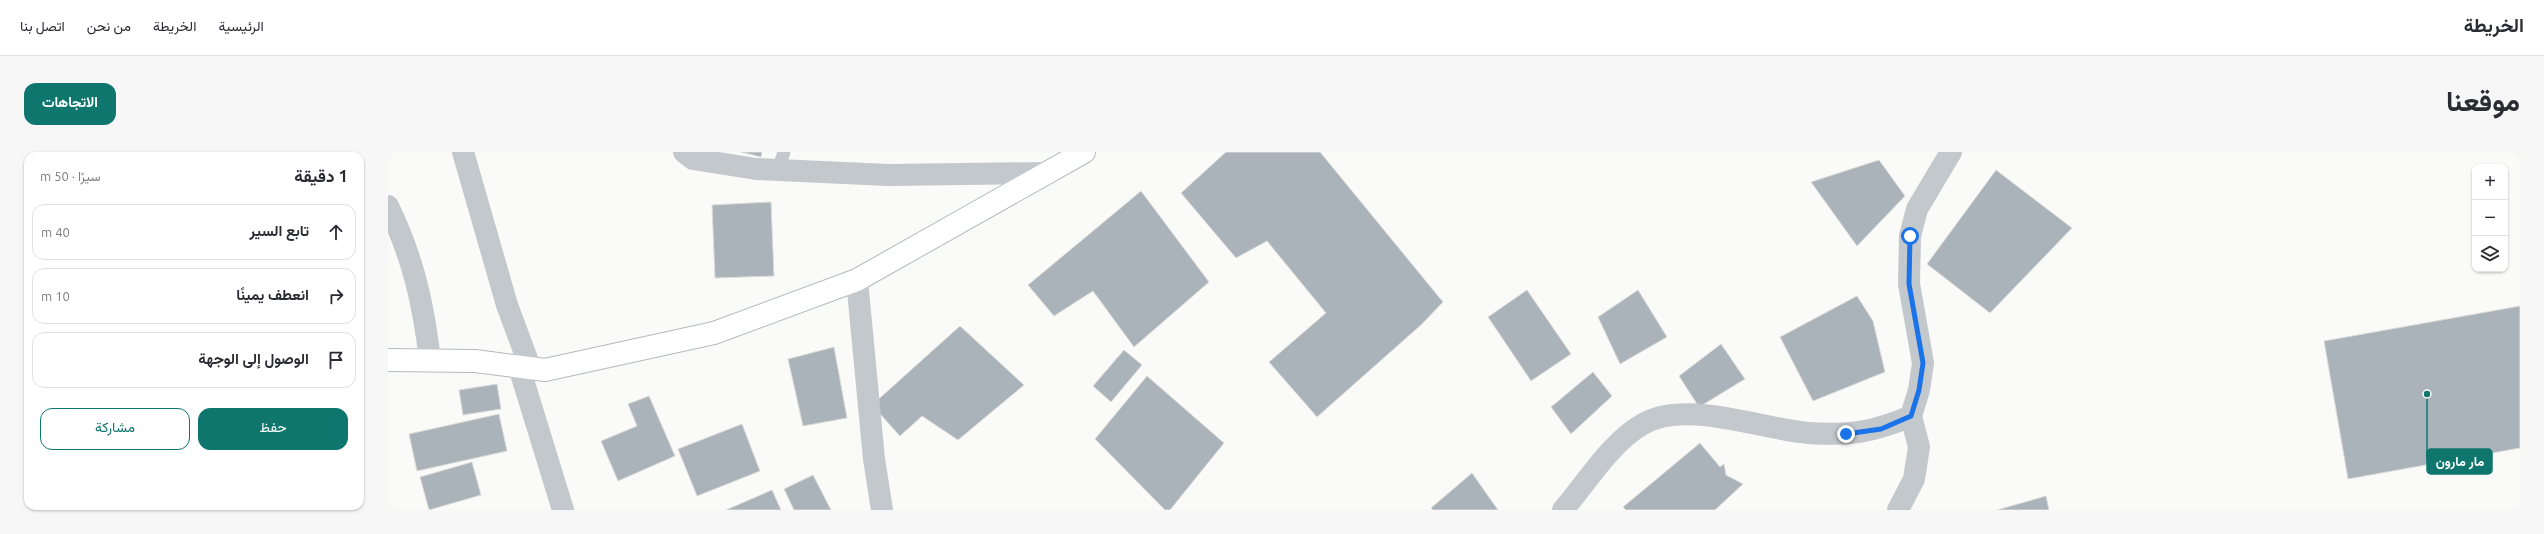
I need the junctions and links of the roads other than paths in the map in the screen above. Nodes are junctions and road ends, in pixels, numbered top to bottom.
1 (463, 152) edge
2 (684, 152) edge
3 (1084, 152) edge
4 (1951, 152) edge
5 (781, 161) edge
6 (1047, 173) junction
7 (388, 206) edge
8 (857, 280) junction
9 (388, 360) edge
10 (430, 361) junction
11 (524, 367) junction
12 (1911, 416) junction
13 (563, 510) edge
14 (882, 510) edge
15 (1563, 510) edge
16 (1898, 510) edge

1 - 11 street
2 - 5 street
3 - 6 street
4 - 12 street
5 - 6 street
6 - 8 street
7 - 10 street
8 - 11 street
8 - 14 street
9 - 10 street
10 - 11 street
11 - 13 street
12 - 15 street
12 - 16 street

